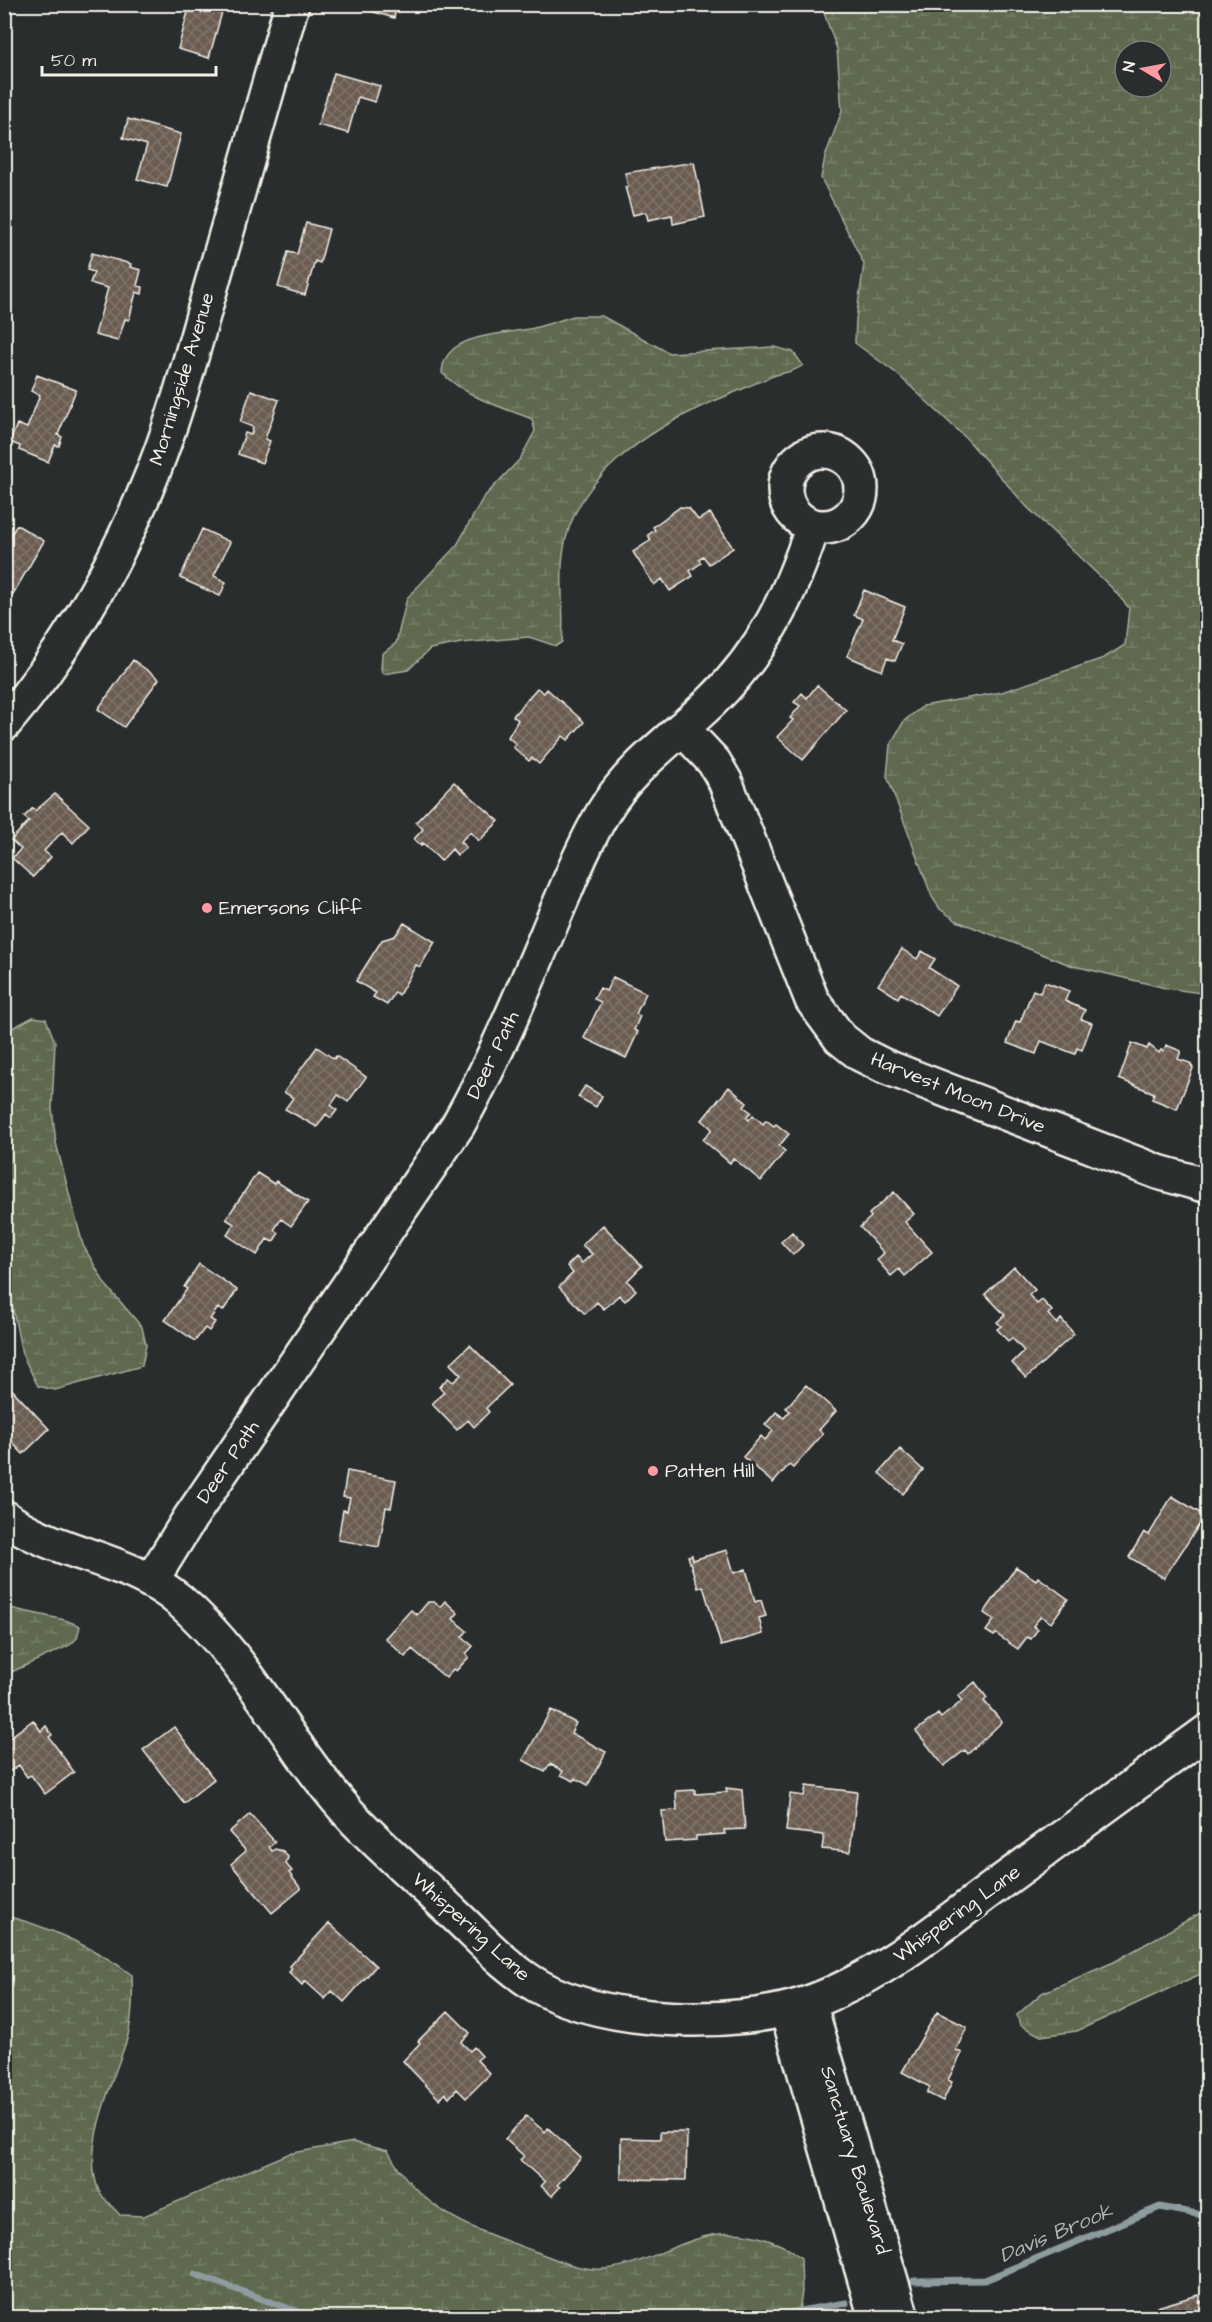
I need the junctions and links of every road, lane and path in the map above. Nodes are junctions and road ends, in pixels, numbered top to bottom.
1 (292, 4) edge
2 (813, 526) dead end
3 (4, 724) edge
4 (682, 728) junction
5 (1208, 1186) edge
6 (4, 1517) edge
7 (151, 1581) junction
8 (1208, 1731) edge
9 (798, 2006) junction
10 (876, 2318) edge
11 (902, 2318) edge

1 - 3 street, Morningside Avenue
2 - 4 street, Deer Path
4 - 5 street, Harvest Moon Drive
4 - 7 street, Deer Path
6 - 7 street, Whispering Lane
7 - 9 street, Whispering Lane
8 - 9 street, Whispering Lane
9 - 10 street, Sanctuary Boulevard
9 - 11 street, Sanctuary Boulevard

